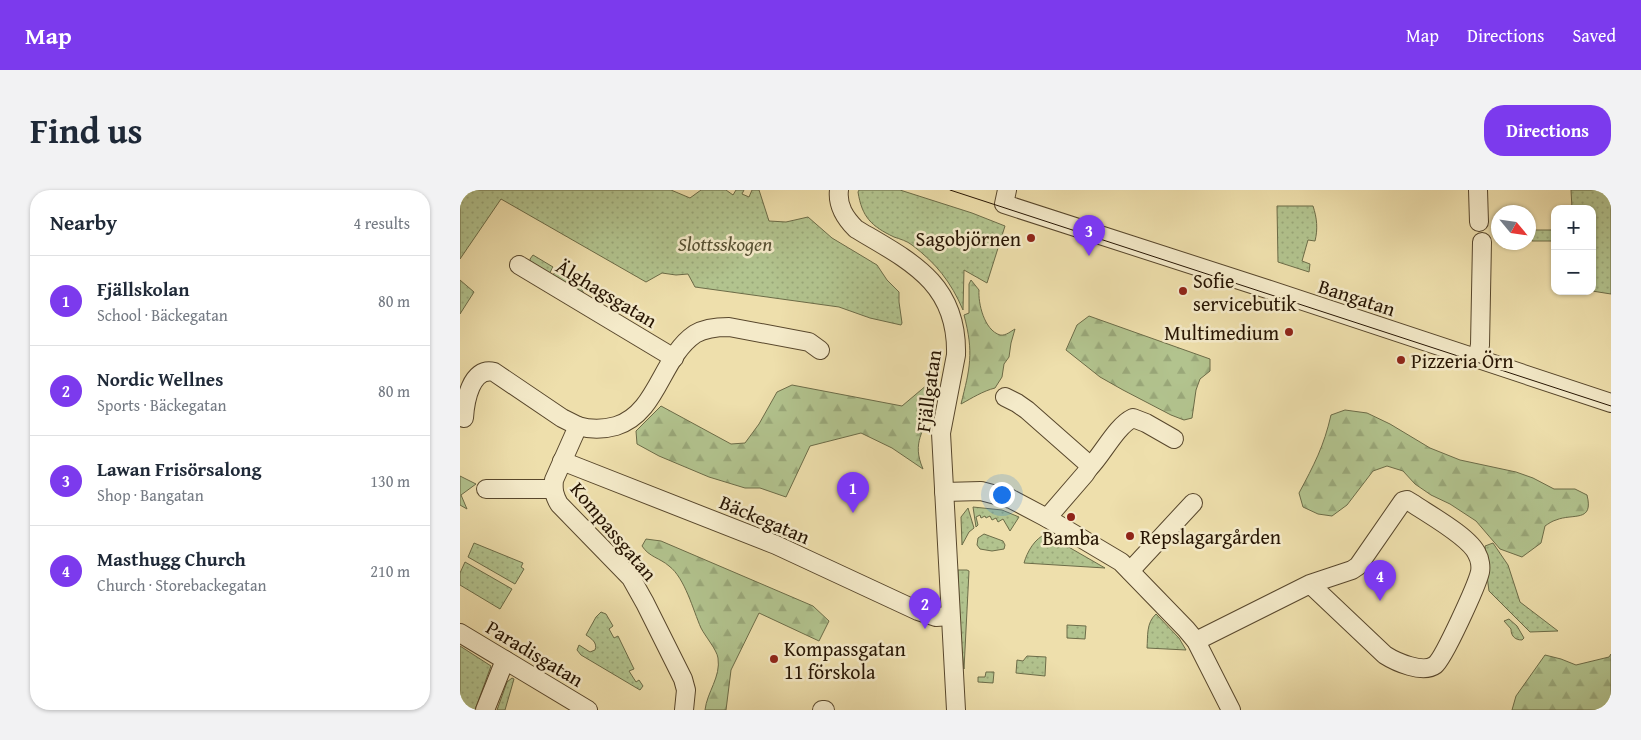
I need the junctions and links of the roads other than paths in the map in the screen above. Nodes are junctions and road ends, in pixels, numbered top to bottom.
1 (840, 190) edge
2 (1478, 190) edge
3 (1006, 197) edge
4 (1479, 222) dead end
5 (1482, 242) dead end
6 (519, 265) dead end
7 (820, 350) dead end
8 (674, 358) junction
9 (1477, 359) junction
10 (1005, 397) dead end
11 (1611, 403) edge
12 (464, 418) dead end
13 (578, 426) junction
14 (1174, 439) dead end
15 (562, 461) junction
16 (1088, 468) junction
17 (486, 489) dead end
18 (553, 489) junction
19 (944, 492) junction
20 (1193, 503) dead end
21 (1047, 518) junction
22 (1130, 571) junction
23 (1310, 584) junction
24 (950, 616) junction
25 (460, 632) edge
26 (1196, 641) junction
27 (505, 660) junction
28 (485, 710) edge
29 (588, 710) edge
30 (684, 710) edge
31 (956, 710) edge
32 (1231, 710) edge

1 - 19 street, Fjällgatan
2 - 4 street
3 - 9 street, Bangatan
5 - 9 street
6 - 8 street, Älghagsgatan
7 - 8 street
8 - 13 street
9 - 11 street, Bangatan
10 - 16 street
12 - 13 street
13 - 15 street
14 - 16 street
15 - 18 street
15 - 24 street, Bäckegatan
16 - 21 street
17 - 18 street
18 - 30 street, Kompassgatan
19 - 21 street
19 - 24 street, Fjällgatan
20 - 22 street
21 - 22 street
22 - 26 street
23 - 23 street
23 - 26 street
24 - 31 street, Fjällgatan
25 - 27 street, Paradisgatan
26 - 32 street
27 - 28 street
27 - 29 street, Paradisgatan

